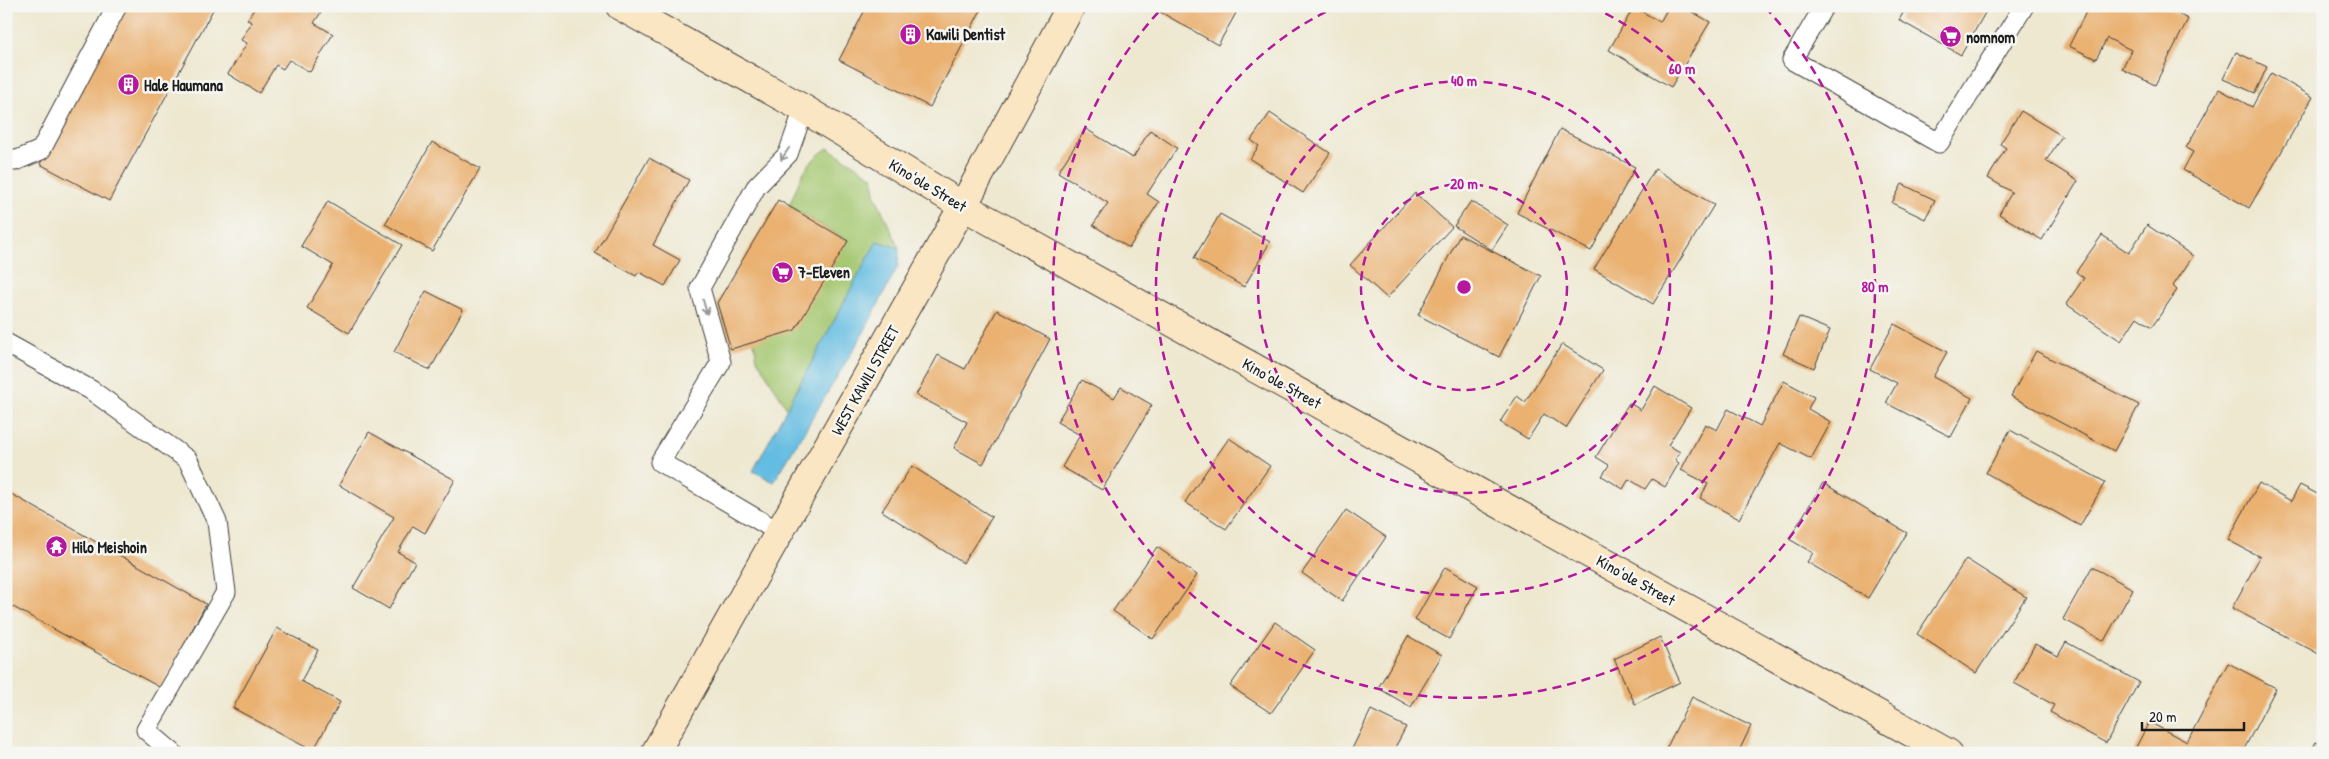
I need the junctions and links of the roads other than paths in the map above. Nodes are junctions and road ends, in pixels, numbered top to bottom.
1 (117, 6) edge
2 (620, 6) edge
3 (1072, 6) edge
4 (1824, 6) edge
5 (2018, 8) edge
6 (804, 109) junction
7 (6, 156) edge
8 (963, 206) junction
9 (6, 343) edge
10 (779, 532) junction
11 (173, 753) edge
12 (656, 753) edge
13 (1948, 753) edge

1 - 7 lane
2 - 6 street, Kinoʻole Street
3 - 8 street, WEST KAWILI STREET
4 - 5 lane
6 - 8 street, Kinoʻole Street
6 -> 10 lane
8 - 10 street, WEST KAWILI STREET
8 - 13 street, Kinoʻole Street
9 - 11 lane
10 - 12 street, WEST KAWILI STREET

